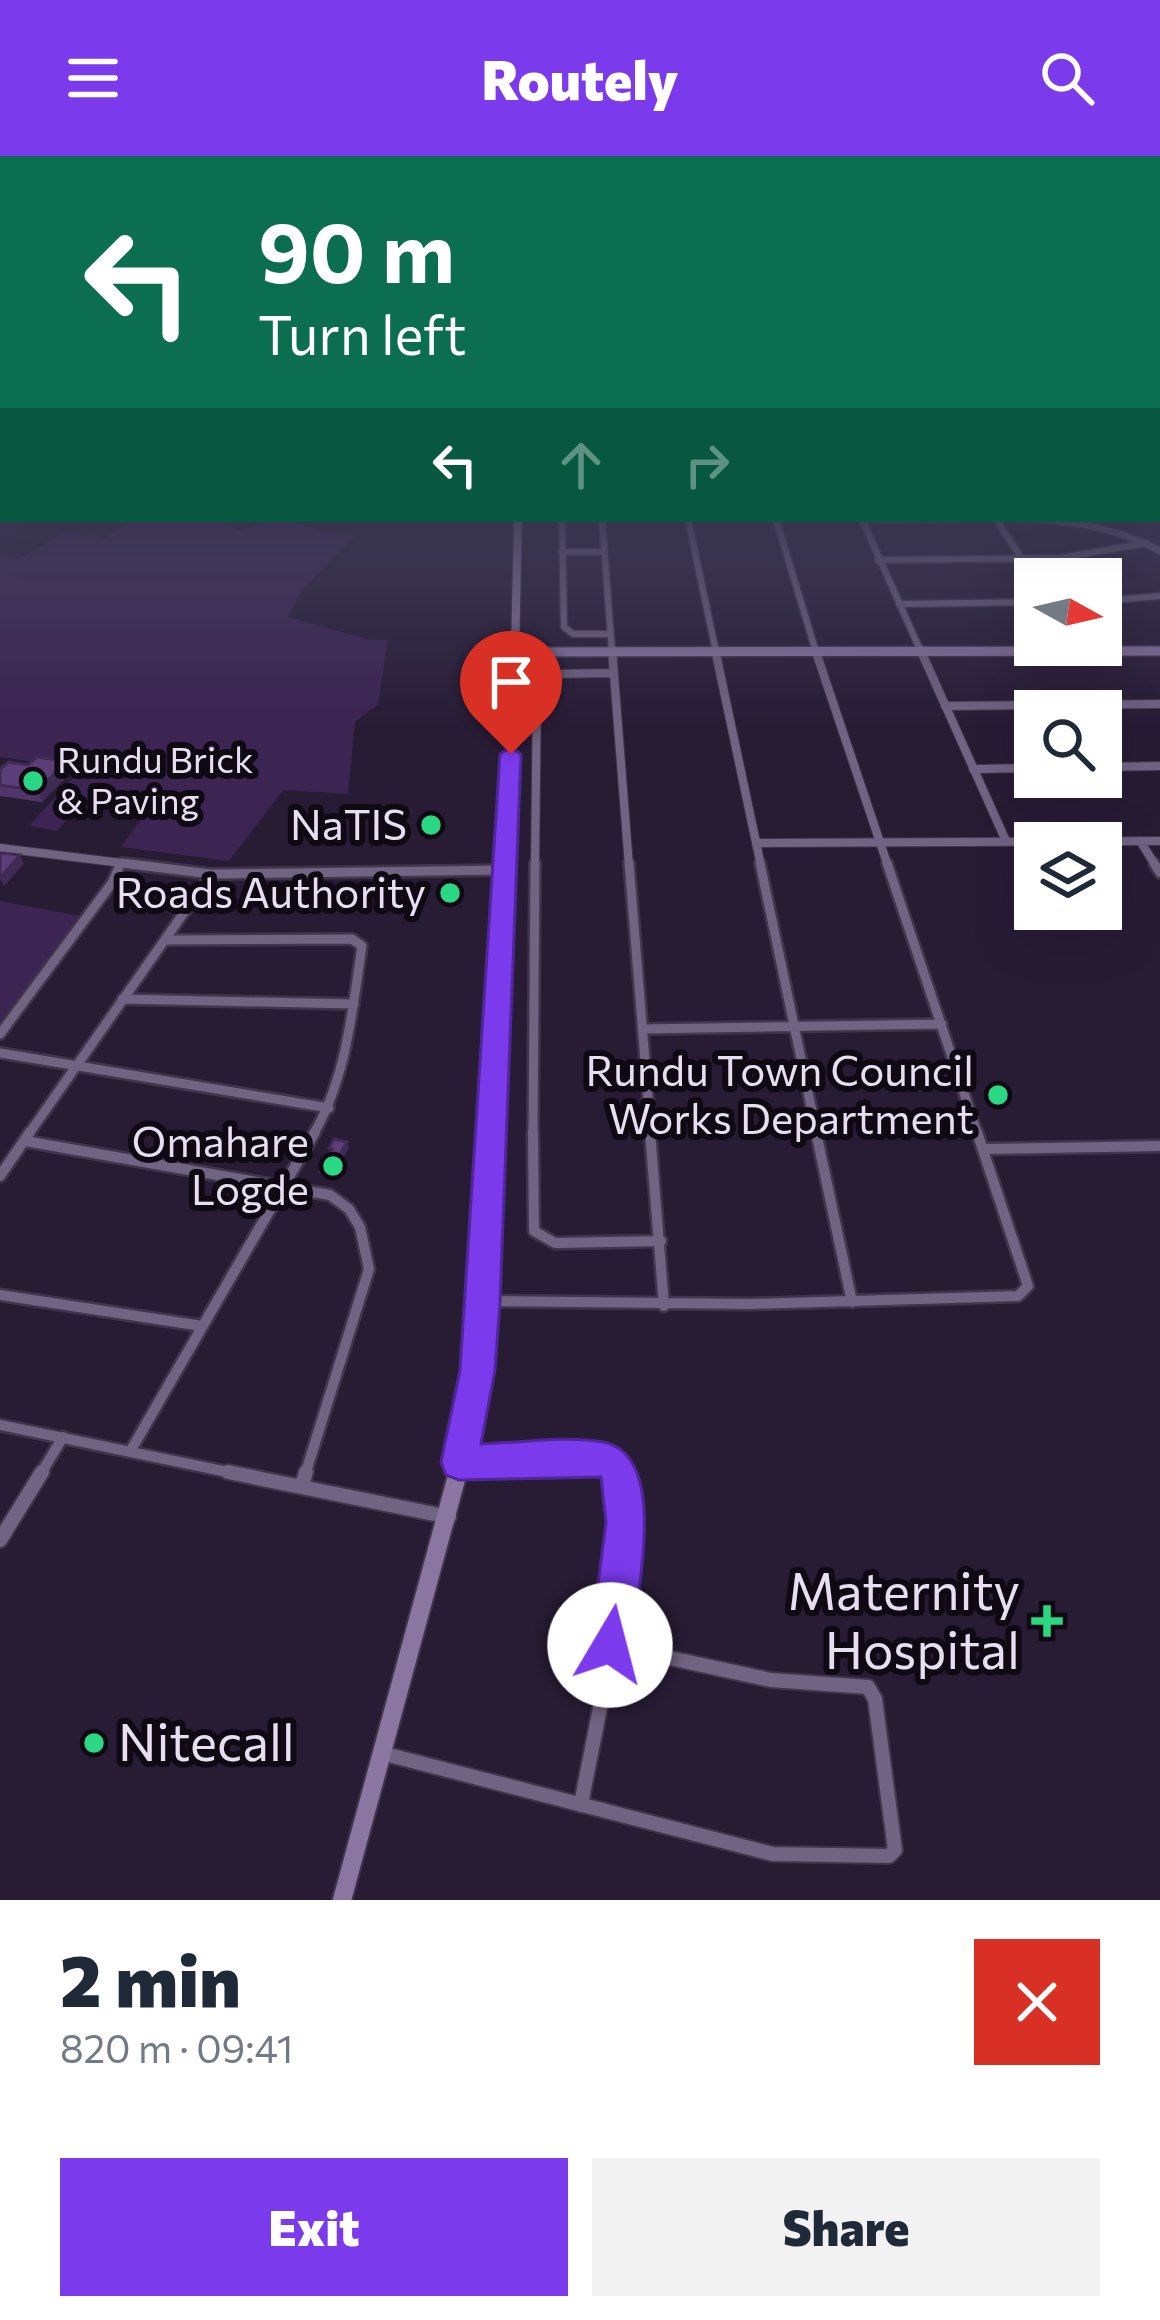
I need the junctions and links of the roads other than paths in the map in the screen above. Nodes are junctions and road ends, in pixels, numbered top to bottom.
1 (518, 561) edge
2 (562, 561) edge
3 (605, 561) edge
4 (697, 561) edge
5 (790, 561) edge
6 (879, 561) edge
7 (1160, 596) edge
8 (1122, 599) edge
9 (1014, 602) edge
10 (899, 604) junction
11 (609, 634) junction
12 (1014, 649) edge
13 (1122, 649) edge
14 (1159, 650) edge
15 (920, 651) junction
16 (517, 652) junction
17 (610, 652) junction
18 (716, 652) junction
19 (819, 652) junction
20 (611, 673) junction
21 (1160, 704) edge
22 (945, 706) junction
23 (1160, 766) edge
24 (1122, 767) edge
25 (1014, 768) edge
26 (973, 769) junction
27 (1140, 841) junction
28 (1160, 841) edge
29 (881, 842) junction
30 (1006, 842) junction
31 (756, 843) junction
32 (0, 848) edge
33 (120, 865) junction
34 (504, 870) junction
35 (1160, 873) edge
36 (211, 874) junction
37 (165, 940) junction
38 (122, 999) junction
39 (354, 1004) junction
40 (942, 1024) junction
41 (794, 1026) junction
42 (644, 1029) junction
43 (0, 1034) edge
44 (0, 1053) edge
45 (76, 1065) junction
46 (329, 1108) junction
47 (25, 1141) junction
48 (1160, 1147) edge
49 (984, 1150) junction
50 (0, 1176) edge
51 (286, 1187) junction
52 (661, 1241) junction
53 (0, 1295) edge
54 (484, 1301) junction
55 (852, 1302) junction
56 (664, 1306) junction
57 (202, 1326) junction
58 (0, 1425) edge
59 (63, 1437) junction
60 (131, 1450) junction
61 (459, 1462) junction
62 (302, 1486) junction
63 (448, 1517) junction
64 (0, 1540) edge
65 (610, 1645) junction
66 (385, 1754) junction
67 (581, 1805) junction
68 (342, 1900) edge

1 - 16 street
2 - 11 street
3 - 11 street
4 - 18 street
5 - 19 street
6 - 10 street
7 - 8 street
9 - 10 street
10 - 15 street
11 - 17 street
12 - 15 street
13 - 14 street
15 - 19 street
15 - 22 street
16 - 17 street
16 - 34 street
17 - 18 street
17 - 20 street
18 - 19 street
18 - 31 street
19 - 29 street
20 - 42 street
20 - 52 street
21 - 22 street
22 - 26 street
23 - 24 street
25 - 26 street
26 - 30 street
27 - 28 street
27 - 30 street
27 - 35 street
29 - 30 street
29 - 31 street
29 - 40 street
31 - 41 street
32 - 33 street
33 - 36 street
33 - 43 street
34 - 36 street
34 - 54 street
36 - 37 street
37 - 38 street
37 - 39 street
38 - 39 street
38 - 45 street
39 - 46 street
40 - 41 street
40 - 49 street
41 - 42 street
41 - 55 street
42 - 52 street
44 - 45 street
45 - 46 street
45 - 47 street
46 - 51 street
47 - 50 street
47 - 51 street
48 - 49 street
49 - 55 street
51 - 57 street
51 - 62 street
52 - 56 street
53 - 57 street
54 - 56 street
54 - 61 street
55 - 56 street
57 - 60 street
58 - 59 street
59 - 60 street
59 - 64 street
60 - 62 street
61 - 63 street
61 - 65 street
62 - 63 street
63 - 66 street
65 - 67 street
65 - 67 street
66 - 67 street
66 - 68 street

